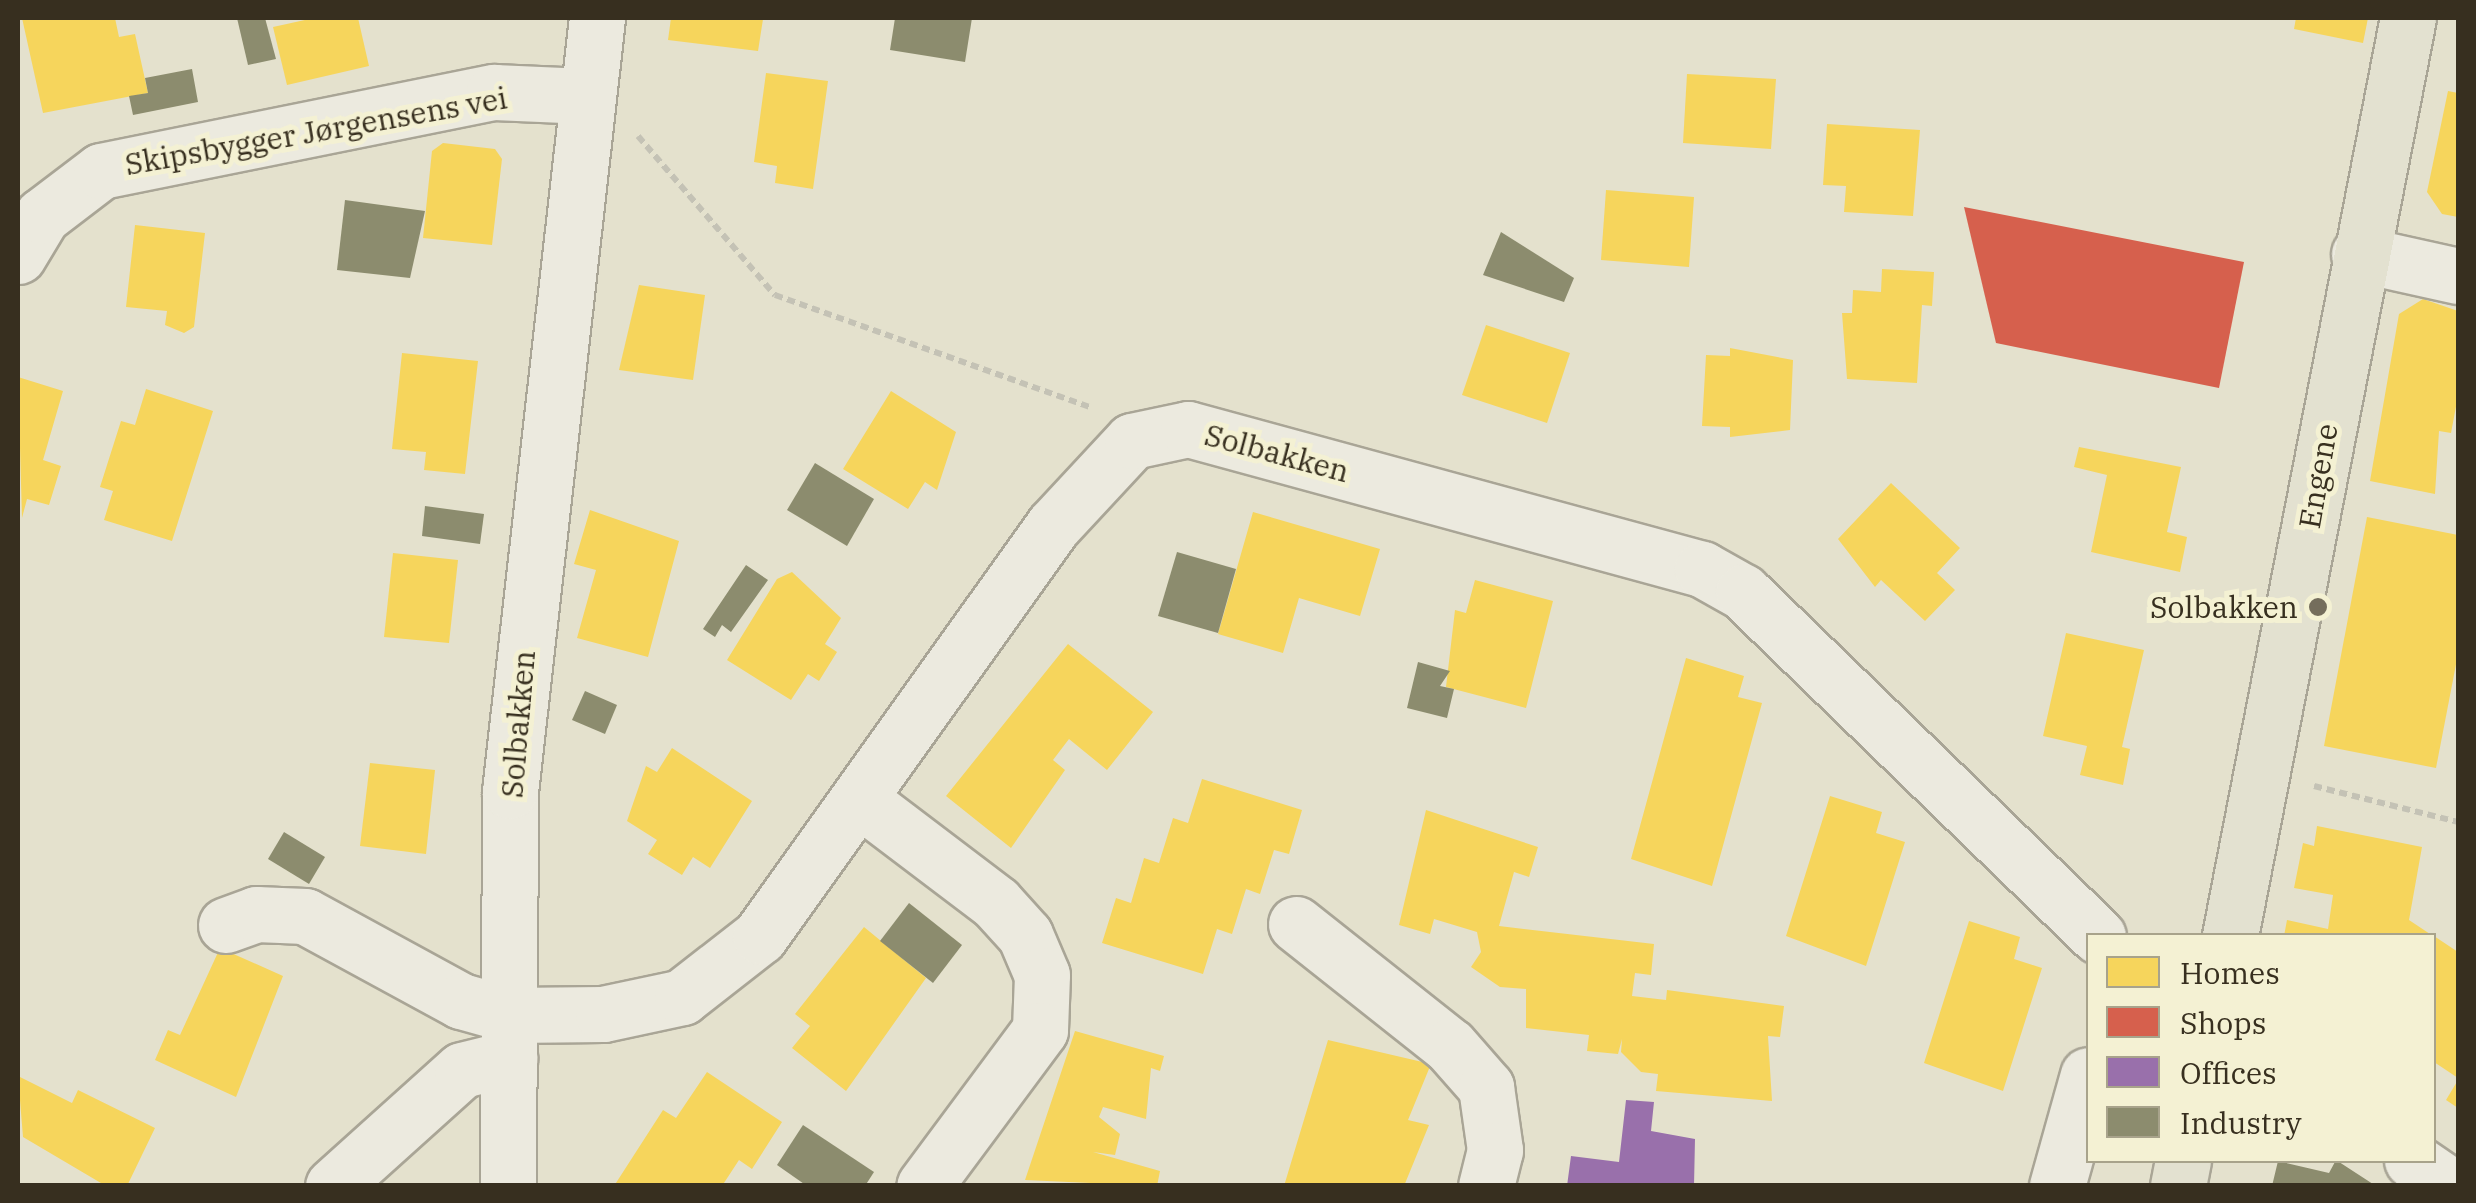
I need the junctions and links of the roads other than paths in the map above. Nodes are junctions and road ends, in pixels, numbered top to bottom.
1 (597, 18) edge
2 (2408, 18) edge
3 (586, 96) junction
4 (2359, 254) junction
5 (18, 256) edge
6 (2458, 276) edge
7 (864, 802) junction
8 (1296, 924) dead end
9 (226, 925) dead end
10 (2095, 933) edge
11 (2231, 933) edge
12 (511, 1036) junction
13 (2086, 1081) edge
14 (2416, 1163) edge
15 (333, 1186) edge
16 (508, 1186) edge
17 (924, 1186) edge
18 (1486, 1186) edge
19 (2057, 1186) edge
20 (2450, 1186) edge

1 - 3 street, Solbakken
2 - 4 main road, Engene
3 - 5 street, Skipsbygger Jørgensens vei
3 - 12 street, Solbakken
4 - 6 street
4 - 11 main road, Engene
7 - 10 street, Solbakken
7 - 12 street
7 - 17 street
8 - 18 street
9 - 12 street
12 - 15 street
12 - 16 street, Solbakken
13 - 19 street
14 - 20 street

